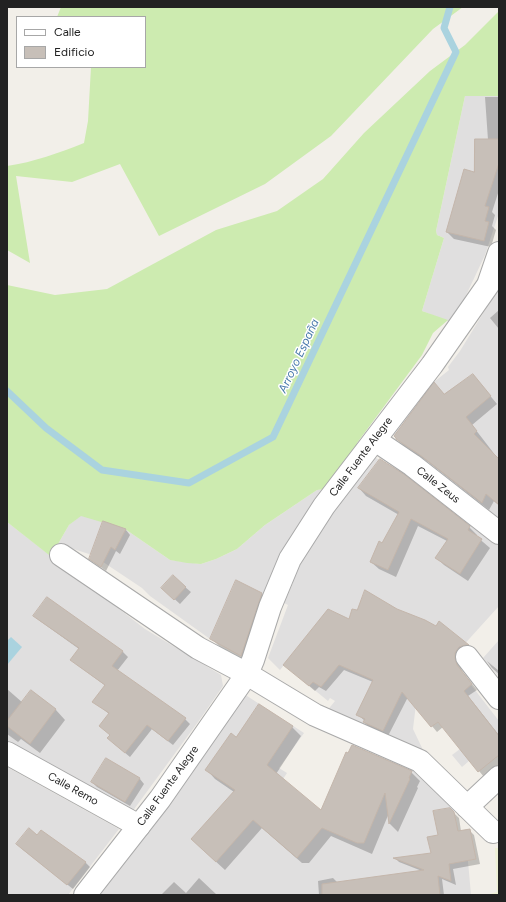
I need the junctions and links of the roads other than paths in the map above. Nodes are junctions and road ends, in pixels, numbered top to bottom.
1 (499, 254) edge
2 (375, 440) junction
3 (499, 533) edge
4 (61, 555) dead end
5 (467, 657) dead end
6 (247, 674) junction
7 (499, 698) edge
8 (7, 753) edge
9 (499, 777) edge
10 (467, 807) junction
11 (139, 826) junction
12 (493, 832) dead end
13 (84, 895) edge

1 - 2 street, Calle Fuente Alegre
2 - 3 street, Calle Zeus
2 - 6 street, Calle Fuente Alegre
4 - 6 street
5 - 7 street
6 - 10 street
6 - 11 street, Calle Fuente Alegre
8 - 11 street, Calle Remo
9 - 10 street
10 - 12 street
11 - 13 street, Calle Fuente Alegre

